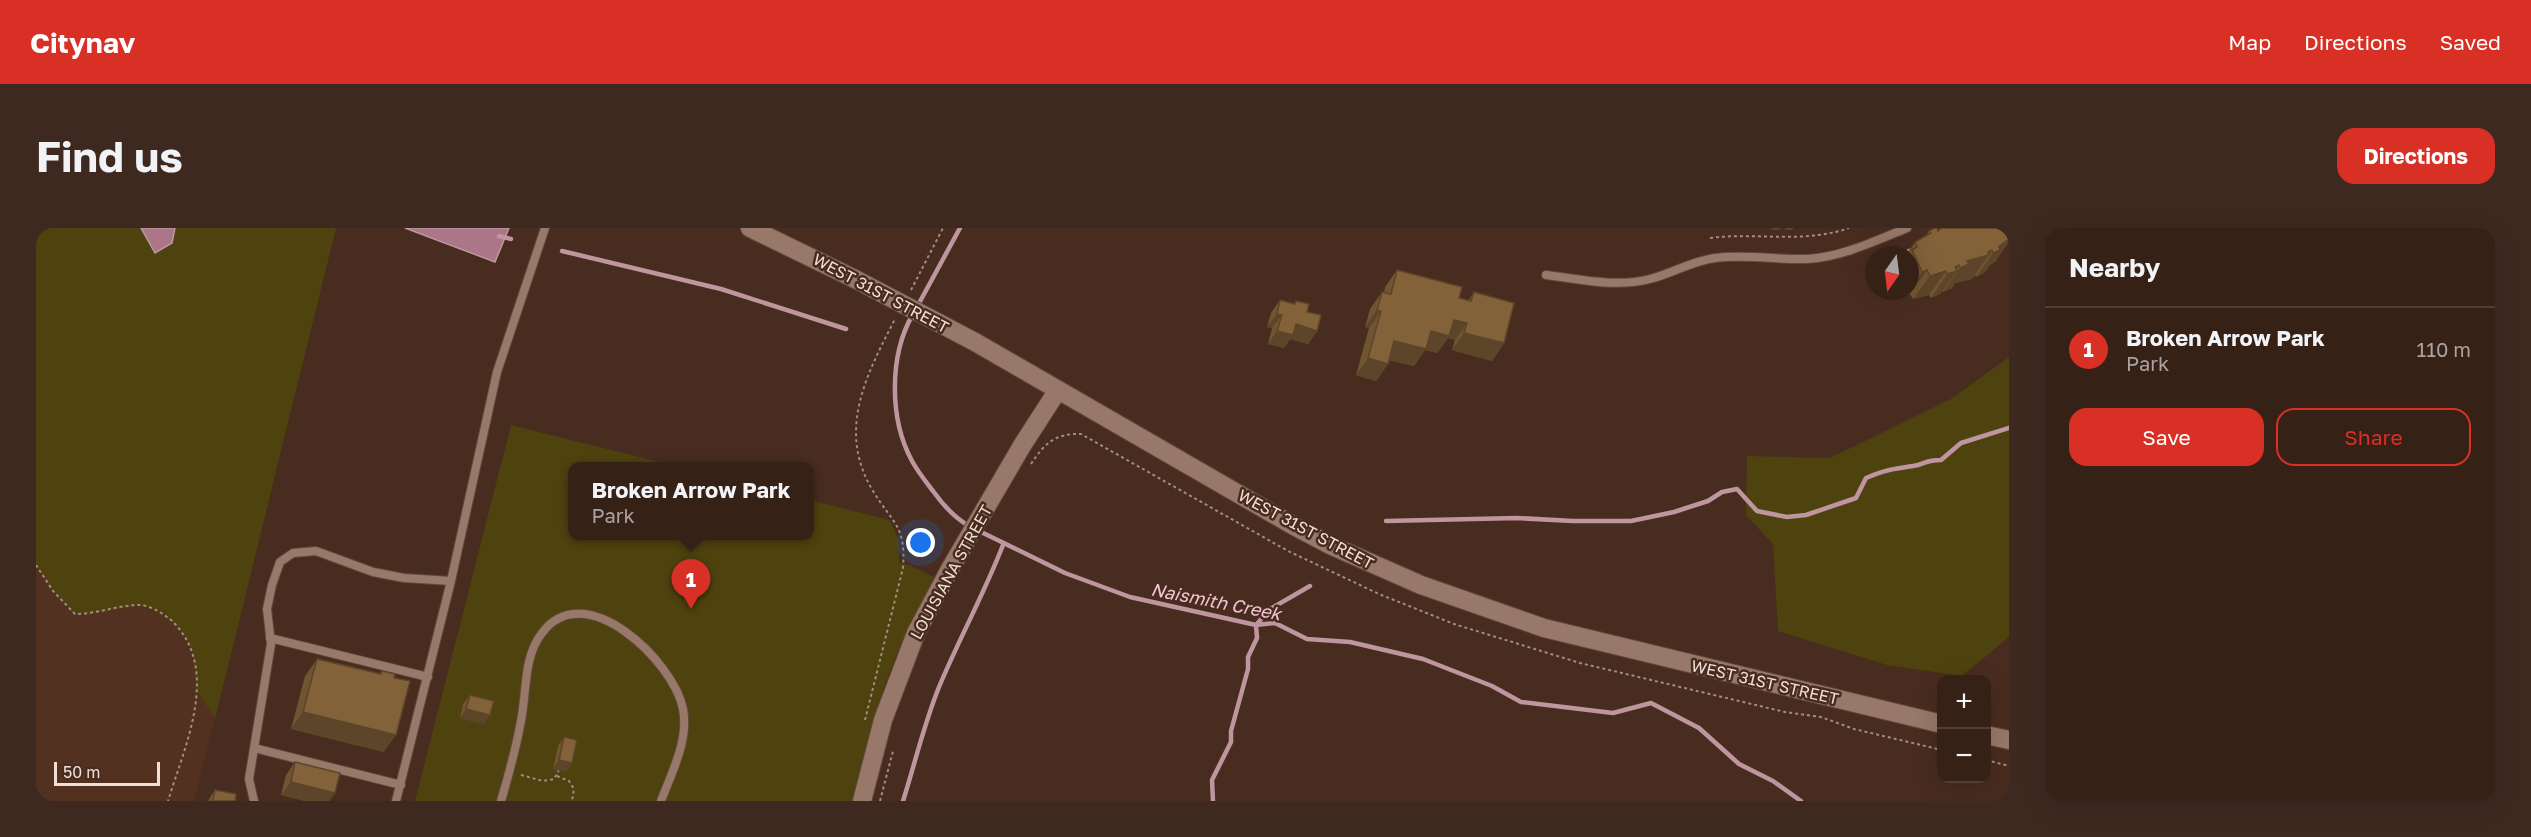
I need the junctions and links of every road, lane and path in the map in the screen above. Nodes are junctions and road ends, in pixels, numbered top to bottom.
1 (545, 228) edge
2 (750, 228) edge
3 (943, 228) edge
4 (1849, 228) edge
5 (1907, 228) edge
6 (1710, 237) dead end
7 (1546, 275) dead end
8 (910, 290) dead end
9 (900, 310) dead end
10 (1058, 390) junction
11 (36, 565) edge
12 (451, 581) junction
13 (270, 638) junction
14 (428, 676) junction
15 (865, 720) dead end
16 (1937, 723) edge
17 (1991, 736) edge
18 (2009, 740) edge
19 (894, 747) dead end
20 (254, 748) junction
21 (1991, 761) edge
22 (2009, 766) edge
23 (559, 770) dead end
24 (510, 771) junction
25 (557, 776) junction
26 (401, 785) junction
27 (168, 801) edge
28 (254, 801) edge
29 (396, 801) edge
30 (501, 801) edge
31 (572, 801) edge
32 (661, 801) edge
33 (862, 801) edge
34 (880, 801) edge

1 - 12 lane
2 - 10 main road, WEST 31ST STREET, bridge
3 - 8 path
4 - 6 path
5 - 7 lane
9 - 15 path
10 - 16 main road, WEST 31ST STREET
10 - 33 main road, LOUISIANA STREET
11 - 27 path
12 - 13 lane
12 - 14 lane
13 - 14 lane
13 - 20 lane
14 - 26 lane
17 - 18 main road
19 - 34 path
20 - 26 lane
20 - 28 lane
21 - 22 path
23 - 25 path
24 - 25 path
24 - 30 lane
24 - 32 lane
25 - 31 path
26 - 29 lane

